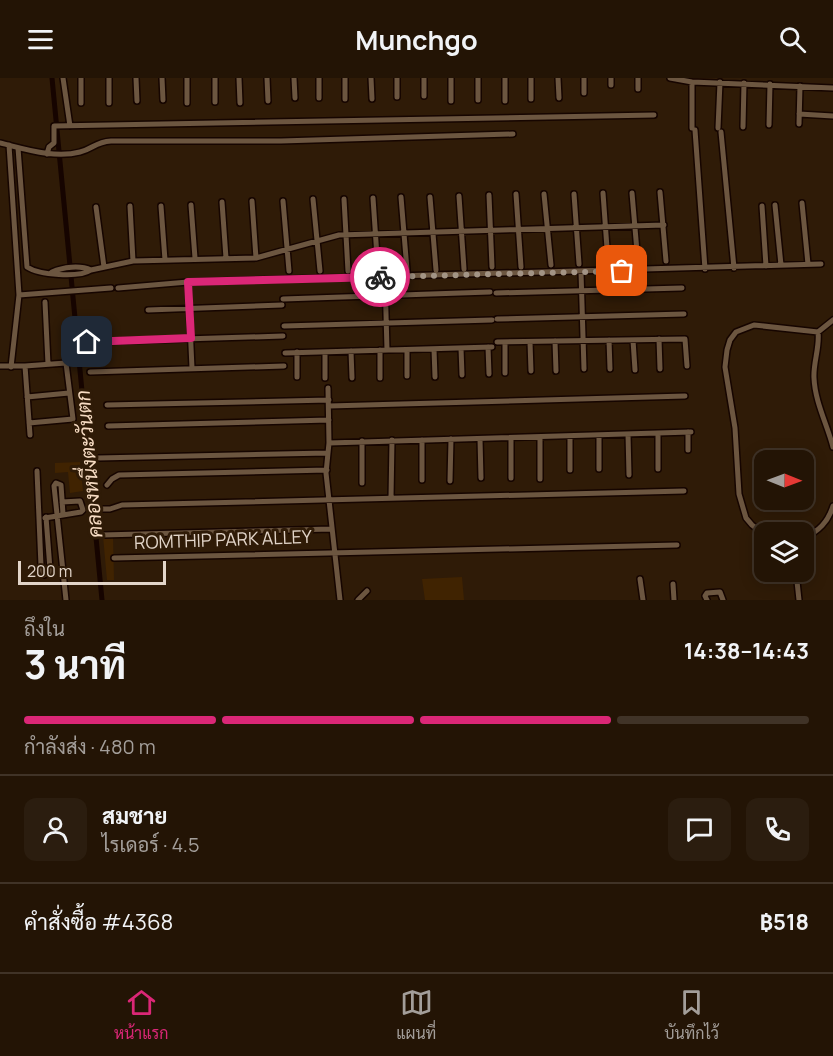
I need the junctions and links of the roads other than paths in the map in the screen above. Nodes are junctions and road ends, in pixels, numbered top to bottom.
1 (63, 78) edge
2 (81, 78) edge
3 (109, 78) edge
4 (136, 78) edge
5 (162, 78) edge
6 (186, 78) edge
7 (215, 78) edge
8 (239, 78) edge
9 (267, 78) edge
10 (294, 78) edge
11 (319, 78) edge
12 (345, 78) edge
13 (371, 78) edge
14 (397, 78) edge
15 (424, 78) edge
16 (452, 78) edge
17 (478, 78) edge
18 (505, 78) edge
19 (531, 78) edge
20 (558, 78) edge
21 (584, 78) edge
22 (611, 78) edge
23 (638, 78) edge
24 (670, 78) edge
25 (693, 82) junction
26 (720, 82) junction
27 (744, 83) junction
28 (770, 84) junction
29 (611, 85) dead end
30 (800, 86) junction
31 (833, 88) edge
32 (638, 89) dead end
33 (584, 93) dead end
34 (424, 96) dead end
35 (397, 97) dead end
36 (295, 98) dead end
37 (319, 98) dead end
38 (559, 98) dead end
39 (345, 99) dead end
40 (372, 99) dead end
41 (531, 99) dead end
42 (163, 100) dead end
43 (268, 100) dead end
44 (478, 100) dead end
45 (505, 100) dead end
46 (137, 101) dead end
47 (451, 101) dead end
48 (215, 102) dead end
49 (81, 103) dead end
50 (109, 103) dead end
51 (187, 103) dead end
52 (240, 103) dead end
53 (799, 114) junction
54 (654, 115) dead end
55 (833, 116) edge
56 (799, 124) dead end
57 (769, 125) dead end
58 (68, 126) junction
59 (743, 127) dead end
60 (513, 134) dead end
61 (0, 143) edge
62 (9, 145) junction
63 (18, 147) junction
64 (47, 154) junction
65 (660, 192) dead end
66 (603, 193) dead end
67 (632, 193) dead end
68 (516, 194) dead end
69 (544, 194) dead end
70 (574, 194) dead end
71 (489, 195) dead end
72 (459, 196) dead end
73 (401, 197) dead end
74 (430, 197) dead end
75 (373, 198) dead end
76 (313, 199) dead end
77 (344, 199) dead end
78 (252, 201) dead end
79 (283, 201) dead end
80 (222, 202) dead end
81 (802, 203) dead end
82 (191, 205) dead end
83 (775, 205) dead end
84 (130, 206) dead end
85 (161, 206) dead end
86 (762, 206) dead end
87 (96, 207) dead end
88 (664, 225) junction
89 (634, 226) junction
90 (606, 227) junction
91 (577, 228) junction
92 (548, 229) junction
93 (519, 230) junction
94 (490, 231) junction
95 (462, 232) junction
96 (433, 233) junction
97 (405, 234) junction
98 (346, 235) junction
99 (375, 235) junction
100 (316, 241) junction
101 (286, 251) junction
102 (195, 258) junction
103 (226, 258) junction
104 (256, 258) junction
105 (165, 260) junction
106 (133, 261) junction
107 (666, 261) dead end
108 (608, 262) dead end
109 (638, 263) dead end
110 (579, 264) dead end
111 (808, 264) junction
112 (821, 264) dead end
113 (551, 265) dead end
114 (781, 265) junction
115 (766, 266) junction
116 (104, 267) junction
117 (492, 267) dead end
118 (521, 267) dead end
119 (734, 268) junction
120 (464, 269) dead end
121 (705, 269) junction
122 (407, 270) dead end
123 (436, 270) dead end
124 (289, 271) dead end
125 (348, 271) dead end
126 (378, 271) dead end
127 (320, 272) dead end
128 (581, 272) junction
129 (385, 277) junction
130 (188, 282) junction
131 (111, 288) dead end
132 (118, 288) dead end
133 (682, 288) dead end
134 (582, 291) junction
135 (19, 295) junction
136 (385, 296) junction
137 (45, 302) dead end
138 (190, 308) junction
139 (148, 309) dead end
140 (684, 314) dead end
141 (582, 316) junction
142 (833, 320) edge
143 (386, 323) junction
144 (284, 326) dead end
145 (818, 332) junction
146 (283, 336) dead end
147 (191, 338) junction
148 (659, 339) junction
149 (609, 340) junction
150 (633, 340) junction
151 (555, 341) junction
152 (583, 341) junction
153 (87, 342) dead end
154 (497, 342) dead end
155 (505, 342) junction
156 (530, 342) junction
157 (461, 348) junction
158 (434, 349) junction
159 (383, 350) junction
160 (406, 350) junction
161 (351, 351) junction
162 (297, 352) junction
163 (325, 352) junction
164 (285, 353) dead end
165 (48, 364) junction
166 (0, 366) edge
167 (25, 366) junction
168 (284, 366) dead end
169 (687, 366) dead end
170 (11, 367) junction
171 (192, 368) junction
172 (584, 369) dead end
173 (610, 369) dead end
174 (660, 369) dead end
175 (635, 370) dead end
176 (531, 371) dead end
177 (555, 371) dead end
178 (90, 372) dead end
179 (505, 373) dead end
180 (489, 374) dead end
181 (462, 375) dead end
182 (407, 376) dead end
183 (297, 377) dead end
184 (435, 377) dead end
185 (325, 378) dead end
186 (352, 378) dead end
187 (380, 378) dead end
188 (328, 388) dead end
189 (69, 393) junction
190 (27, 396) junction
191 (685, 396) dead end
192 (329, 403) junction
193 (107, 405) dead end
194 (329, 420) junction
195 (29, 423) junction
196 (108, 426) dead end
197 (658, 433) junction
198 (628, 434) junction
199 (30, 435) dead end
200 (599, 435) junction
201 (570, 436) junction
202 (540, 437) junction
203 (511, 438) junction
204 (451, 439) junction
205 (480, 439) junction
206 (392, 440) junction
207 (422, 440) junction
208 (362, 441) junction
209 (329, 442) junction
210 (833, 447) edge
211 (688, 450) dead end
212 (328, 453) junction
213 (98, 458) dead end
214 (599, 469) dead end
215 (658, 469) dead end
216 (327, 470) junction
217 (570, 470) dead end
218 (37, 471) dead end
219 (629, 475) dead end
220 (481, 478) dead end
221 (511, 478) dead end
222 (540, 479) dead end
223 (422, 480) dead end
224 (450, 481) dead end
225 (362, 483) dead end
226 (107, 485) dead end
227 (684, 490) dead end
228 (391, 498) junction
229 (328, 499) junction
230 (62, 502) junction
231 (833, 506) edge
232 (100, 509) dead end
233 (60, 516) junction
234 (39, 518) junction
235 (46, 518) junction
236 (754, 527) edge
237 (331, 529) junction
238 (814, 533) edge
239 (102, 535) dead end
240 (677, 546) dead end
241 (334, 552) junction
242 (114, 558) dead end
243 (640, 579) dead end
244 (797, 582) edge
245 (673, 584) dead end
246 (367, 591) dead end
247 (66, 600) edge
248 (340, 600) edge
249 (358, 600) edge
250 (643, 600) edge
251 (674, 600) edge
252 (707, 600) edge
253 (723, 600) edge
254 (799, 600) edge

1 - 58 street
2 - 49 street
3 - 50 street
4 - 46 street
5 - 42 street
6 - 51 street
7 - 48 street
8 - 52 street
9 - 43 street
10 - 36 street
11 - 37 street
12 - 39 street
13 - 40 street
14 - 35 street
15 - 34 street
16 - 47 street
17 - 44 street
18 - 45 street
19 - 41 street
20 - 38 street
21 - 33 street
22 - 29 street
23 - 32 street
24 - 25 street
25 - 26 street
25 - 121 street
26 - 27 street
26 - 119 street
27 - 28 street
27 - 59 street
28 - 30 street
28 - 57 street
30 - 31 street
30 - 53 street
53 - 55 street
53 - 56 street
54 - 58 street
58 - 64 street
60 - 64 street
61 - 62 street
62 - 63 street
62 - 135 street
63 - 64 street
63 - 116 street
65 - 88 street
66 - 90 street
67 - 89 street
68 - 93 street
69 - 92 street
70 - 91 street
71 - 94 street
72 - 95 street
73 - 97 street
74 - 96 street
75 - 99 street
76 - 100 street
77 - 98 street
78 - 104 street
79 - 101 street
80 - 103 street
81 - 111 street
82 - 102 street
83 - 114 street
84 - 106 street
85 - 105 street
86 - 115 street
87 - 116 street
88 - 89 street
88 - 107 street
89 - 90 street
89 - 109 street
90 - 91 street
90 - 108 street
91 - 92 street
91 - 110 street
92 - 93 street
92 - 113 street
93 - 94 street
93 - 118 street
94 - 95 street
94 - 117 street
95 - 96 street
95 - 120 street
96 - 97 street
96 - 123 street
97 - 99 street
97 - 122 street
98 - 99 street
98 - 100 street
98 - 125 street
99 - 126 street
100 - 101 street
100 - 127 street
101 - 104 street
101 - 124 street
102 - 103 street
102 - 105 street
103 - 104 street
105 - 106 street
106 - 116 street
111 - 112 street
111 - 114 street
114 - 115 street
115 - 119 street
119 - 121 street
121 - 128 street
128 - 129 street
128 - 134 street
129 - 130 street
129 - 136 street
130 - 132 street
130 - 138 street
131 - 135 street
133 - 134 street
134 - 136 street
134 - 141 street
135 - 170 street
136 - 138 street
136 - 143 street
137 - 165 street
138 - 139 street
138 - 147 street
140 - 141 street
141 - 143 street
141 - 152 street
142 - 145 street
143 - 144 street
143 - 159 street
145 - 210 street
145 - 236 street
146 - 147 street
147 - 153 street
147 - 171 street
148 - 150 street
148 - 169 street
148 - 174 street
149 - 150 street
149 - 152 street
149 - 173 street
150 - 175 street
151 - 152 street
151 - 156 street
151 - 177 street
152 - 172 street
154 - 155 street
155 - 156 street
155 - 179 street
156 - 176 street
157 - 158 street
157 - 180 street
157 - 181 street
158 - 160 street
158 - 184 street
159 - 160 street
159 - 161 street
159 - 187 street
160 - 182 street
161 - 163 street
161 - 186 street
162 - 163 street
162 - 164 street
162 - 183 street
163 - 185 street
165 - 167 street
165 - 189 street
166 - 170 street
167 - 170 street
167 - 190 street
168 - 171 street
171 - 178 street
188 - 192 street
189 - 190 street
189 - 195 street
190 - 195 street
191 - 192 street
192 - 193 street
192 - 194 street
194 - 196 street
194 - 209 street
195 - 199 street
197 - 198 street
197 - 211 street
197 - 215 street
198 - 200 street
198 - 219 street
200 - 201 street
200 - 214 street
201 - 202 street
201 - 217 street
202 - 203 street
202 - 222 street
203 - 205 street
203 - 221 street
204 - 205 street
204 - 207 street
204 - 224 street
205 - 220 street
206 - 207 street
206 - 208 street
206 - 228 street
207 - 223 street
208 - 209 street
208 - 225 street
209 - 212 street
212 - 213 street
212 - 216 street
216 - 226 street
216 - 229 street
218 - 234 street
227 - 228 street
228 - 229 street
229 - 232 street
229 - 237 street
230 - 233 street
230 - 233 street
230 - 233 street
231 - 238 street
233 - 235 street
233 - 247 street
234 - 235 street
234 - 235 street
237 - 239 street
237 - 241 street
240 - 241 street, ROMTHIP PARK ALLEY
241 - 242 street, ROMTHIP PARK ALLEY
241 - 248 street
243 - 250 street
244 - 254 street
245 - 251 street
246 - 249 street
252 - 253 street

